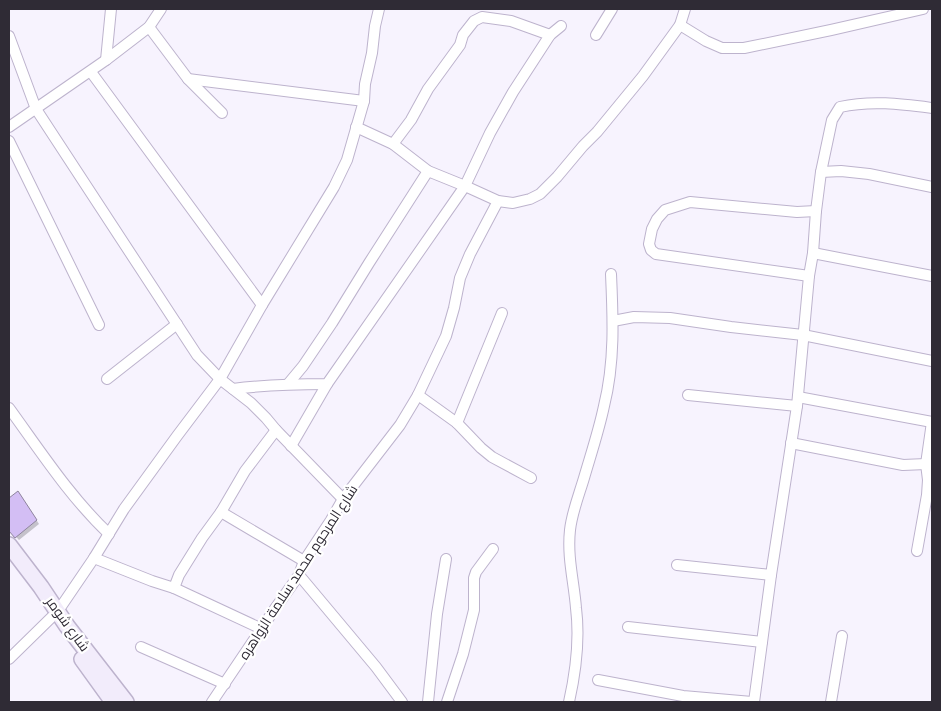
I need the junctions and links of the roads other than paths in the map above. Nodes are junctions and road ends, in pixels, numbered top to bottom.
1 (111, 9) edge
2 (161, 9) edge
3 (379, 9) edge
4 (612, 9) edge
5 (685, 9) edge
6 (922, 9) edge
7 (680, 25) junction
8 (561, 26) dead end
9 (149, 27) junction
10 (550, 35) junction
11 (596, 35) dead end
12 (10, 44) edge
13 (106, 60) junction
14 (91, 72) junction
15 (188, 79) junction
16 (364, 101) junction
17 (932, 108) edge
18 (36, 109) junction
19 (222, 113) dead end
20 (9, 127) edge
21 (356, 127) junction
22 (9, 141) edge
23 (393, 144) junction
24 (428, 170) junction
25 (821, 172) junction
26 (465, 186) junction
27 (932, 188) edge
28 (498, 201) junction
29 (816, 211) junction
30 (813, 253) junction
31 (612, 274) dead end
32 (809, 276) junction
33 (932, 276) edge
34 (262, 305) junction
35 (502, 313) dead end
36 (613, 321) junction
37 (177, 324) junction
38 (99, 325) dead end
39 (803, 335) junction
40 (932, 361) edge
41 (107, 379) dead end
42 (220, 379) junction
43 (288, 384) junction
44 (328, 384) junction
45 (233, 389) junction
46 (688, 395) dead end
47 (418, 396) junction
48 (798, 402) junction
49 (9, 408) edge
50 (932, 422) edge
51 (457, 424) junction
52 (276, 430) junction
53 (791, 443) junction
54 (291, 446) junction
55 (926, 464) junction
56 (530, 478) dead end
57 (930, 496) edge
58 (343, 499) junction
59 (221, 512) junction
60 (109, 534) junction
61 (9, 545) edge
62 (493, 549) dead end
63 (917, 551) dead end
64 (94, 558) junction
65 (446, 559) dead end
66 (304, 561) junction
67 (9, 562) edge
68 (677, 565) dead end
69 (771, 575) junction
70 (299, 576) junction
71 (174, 588) junction
72 (55, 614) junction
73 (628, 627) dead end
74 (262, 629) junction
75 (842, 636) dead end
76 (762, 642) junction
77 (141, 648) dead end
78 (9, 659) edge
79 (598, 680) dead end
80 (225, 684) junction
81 (113, 702) edge
82 (126, 702) edge
83 (212, 702) edge
84 (402, 702) edge
85 (428, 702) edge
86 (447, 702) edge
87 (569, 702) edge
88 (753, 702) edge
89 (831, 702) edge

1 - 13 street
2 - 9 street
3 - 16 street
4 - 11 street
5 - 7 street
6 - 7 street
7 - 28 street
8 - 10 street
9 - 13 street
9 - 15 street
10 - 23 street
10 - 26 street
12 - 18 street
13 - 14 street
14 - 18 street
14 - 34 street
15 - 16 street
15 - 19 street
16 - 21 street
17 - 25 street
18 - 20 street
18 - 37 street
21 - 23 street
21 - 34 street
22 - 38 street
23 - 24 street
24 - 26 street
24 - 43 street
25 - 27 street
25 - 29 street
26 - 28 street
26 - 44 street
28 - 47 street, شارع المرحوم محمد سلامة الزواهره
29 - 30 street
29 - 32 street
30 - 32 street
30 - 33 street
31 - 36 street
32 - 39 street
34 - 42 street
35 - 51 street
36 - 39 street
36 - 87 street
37 - 41 street
37 - 42 street
39 - 40 street
39 - 48 street
42 - 45 street
42 - 60 street
43 - 44 street
43 - 45 street
44 - 54 street
45 - 52 street
46 - 48 street
47 - 51 street
47 - 58 street, شارع المرحوم محمد سلامة الزواهره
48 - 50 street
48 - 53 street
49 - 60 street
50 - 55 street
51 - 56 street
52 - 54 street
52 - 59 street
53 - 55 street
53 - 69 street
54 - 58 street
55 - 57 street
57 - 63 street
58 - 66 street, شارع المرحوم محمد سلامة الزواهره
59 - 66 street
59 - 71 street
60 - 64 street
61 - 72 main road, شارع شومر
62 - 86 street
64 - 71 street
64 - 72 street
65 - 85 street
66 - 70 street, شارع المرحوم محمد سلامة الزواهره
67 - 72 main road, شارع شومر
68 - 69 street
69 - 76 street
70 - 74 street, شارع المرحوم محمد سلامة الزواهره
70 - 84 street
71 - 74 street
72 - 78 street
72 - 81 main road, شارع شومر
72 - 82 main road, شارع شومر
73 - 76 street
74 - 80 street, شارع المرحوم محمد سلامة الزواهره
75 - 89 street
76 - 88 street
77 - 80 street
79 - 88 street
80 - 83 street, شارع المرحوم محمد سلامة الزواهره

